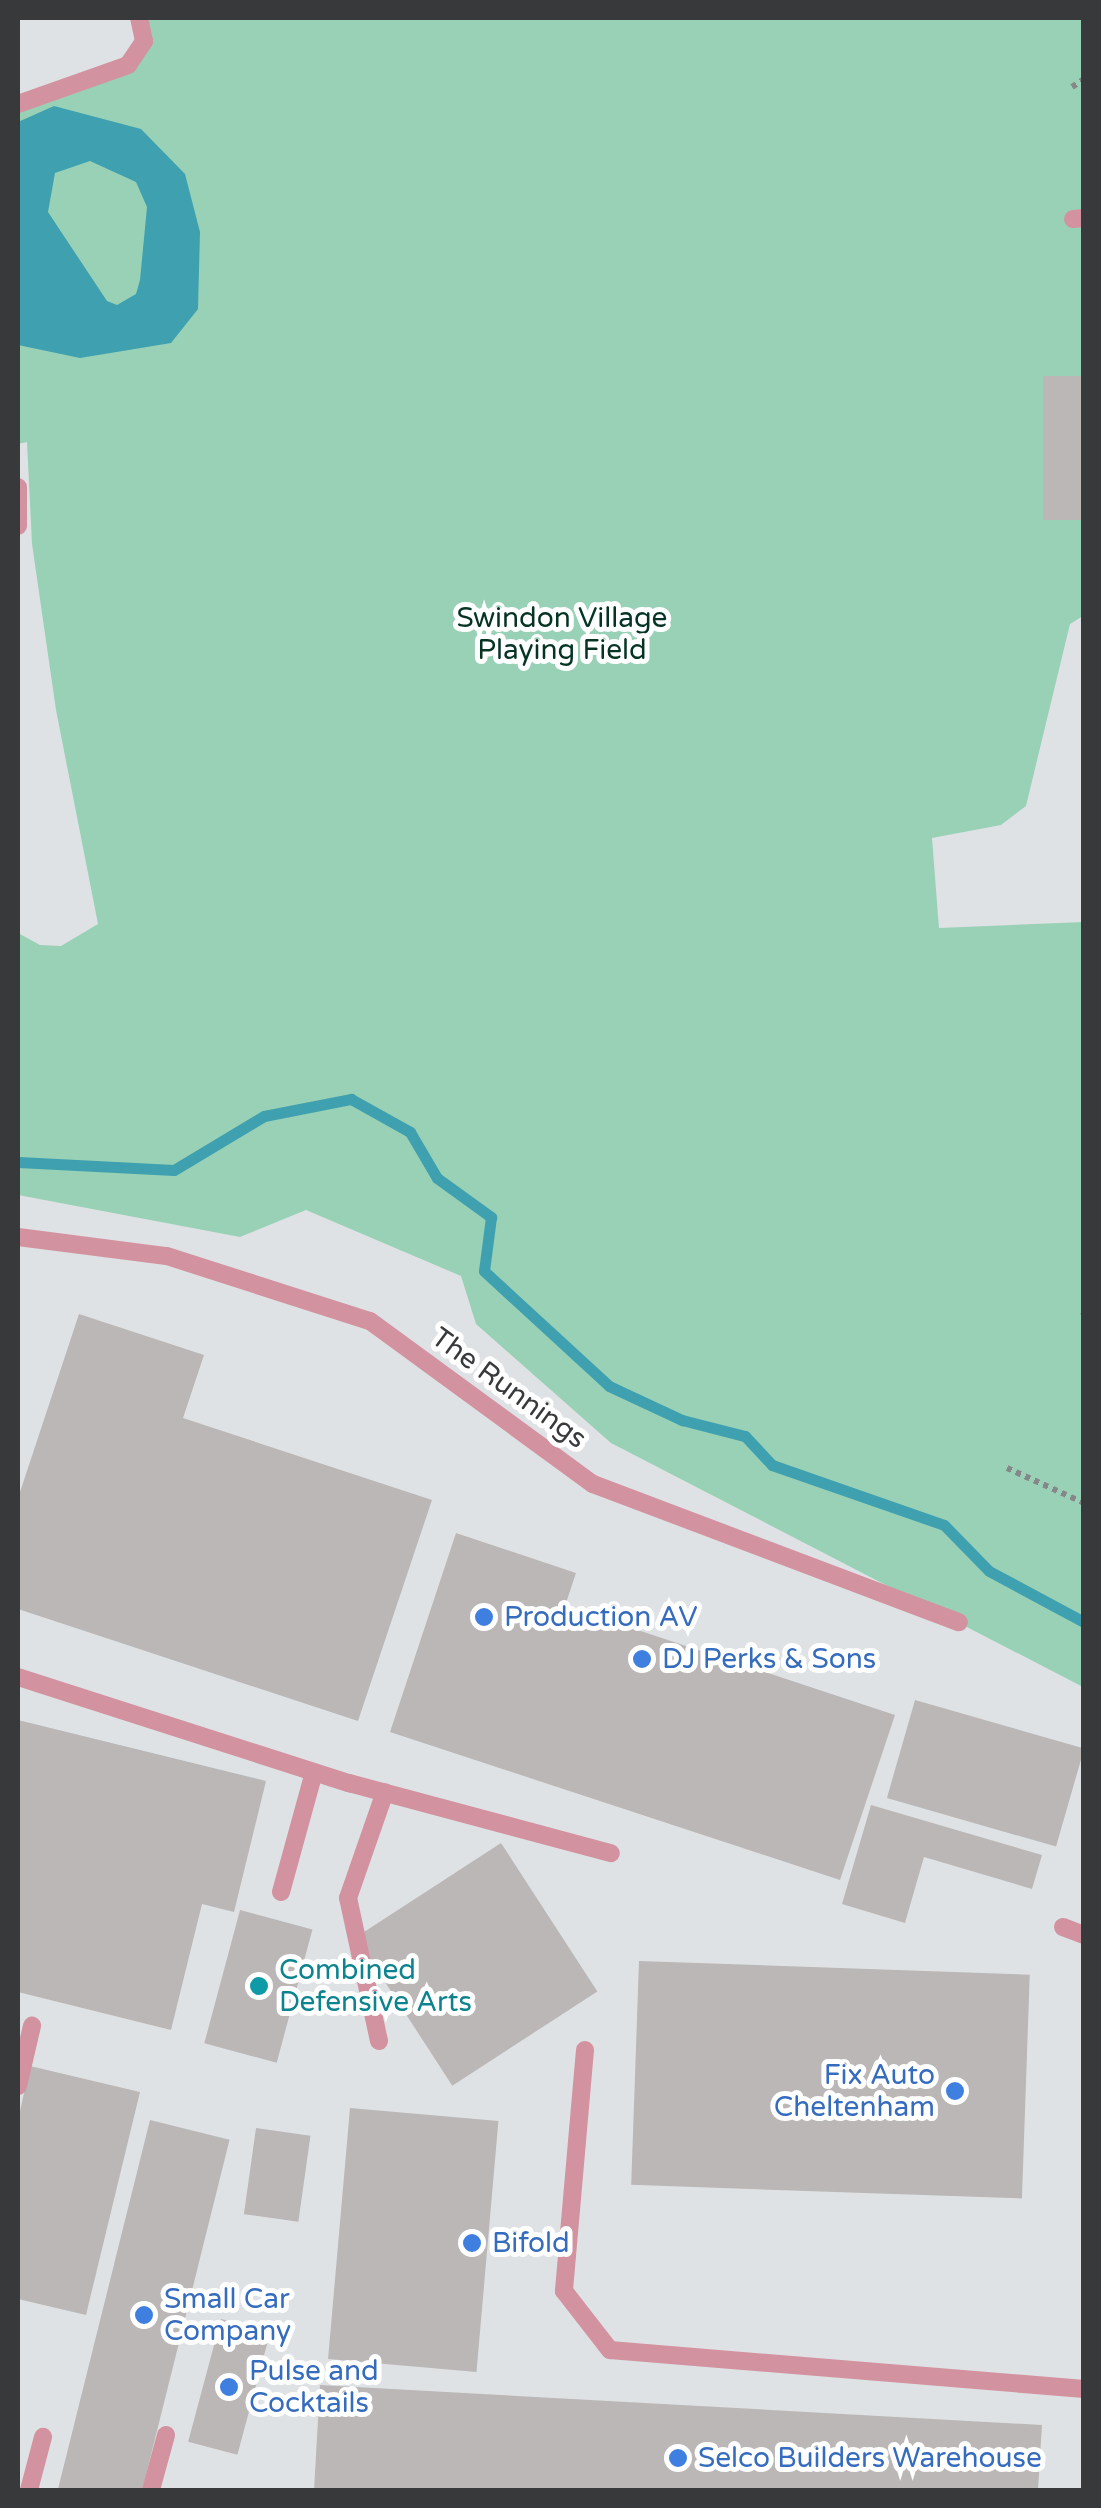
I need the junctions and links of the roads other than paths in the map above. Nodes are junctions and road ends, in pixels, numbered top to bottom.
1 (139, 18) edge
2 (18, 104) edge
3 (18, 487) edge
4 (18, 526) edge
5 (18, 1237) edge
6 (959, 1622) dead end
7 (18, 1677) edge
8 (314, 1772) junction
9 (384, 1792) junction
10 (610, 1852) dead end
11 (281, 1892) dead end
12 (1063, 1926) dead end
13 (1084, 1935) edge
14 (32, 2026) dead end
15 (379, 2041) dead end
16 (585, 2050) dead end
17 (18, 2086) edge
18 (1084, 2389) edge
19 (166, 2436) dead end
20 (43, 2437) dead end
21 (29, 2490) edge
22 (151, 2490) edge

1 - 2 lane
3 - 4 lane
5 - 6 lane, The Runnings
7 - 8 lane
8 - 9 lane
8 - 11 lane
9 - 10 lane
9 - 15 lane
12 - 13 lane
14 - 17 lane
16 - 18 lane
19 - 22 lane
20 - 21 lane

